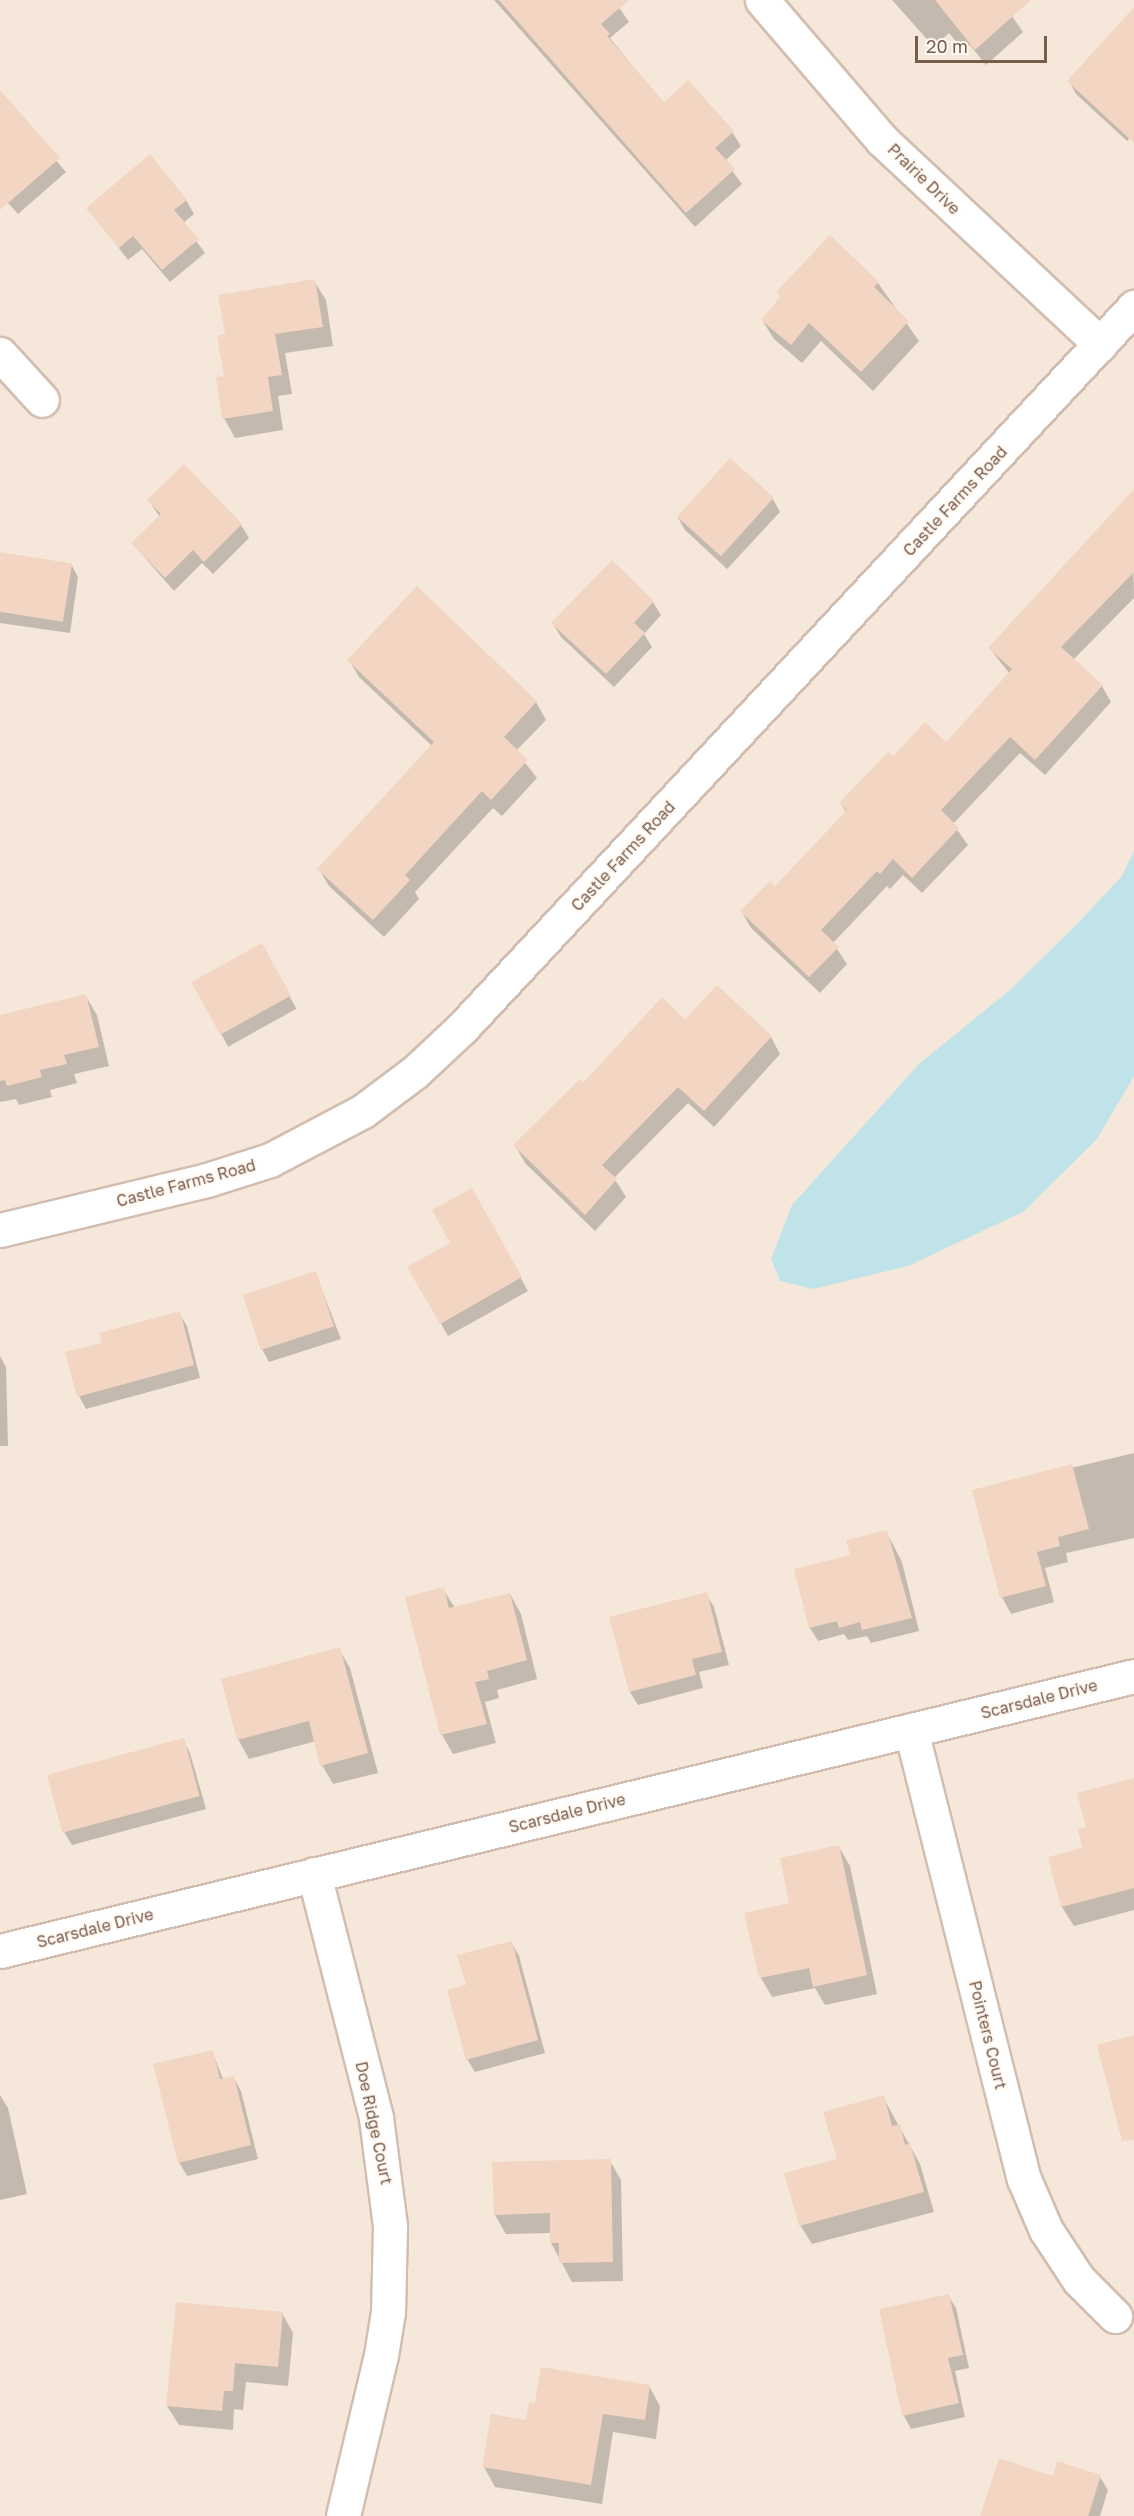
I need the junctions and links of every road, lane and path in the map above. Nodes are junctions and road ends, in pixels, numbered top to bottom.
1 (762, 0) edge
2 (1134, 307) edge
3 (1100, 344) junction
4 (0, 354) edge
5 (42, 400) dead end
6 (0, 1230) edge
7 (1134, 1676) edge
8 (911, 1730) junction
9 (314, 1874) junction
10 (0, 1951) edge
11 (1114, 2316) dead end
12 (343, 2516) edge

1 - 3 street, Prairie Drive
2 - 3 street, Castle Farms Road
3 - 6 street, Castle Farms Road
4 - 5 street
7 - 8 street, Scarsdale Drive
8 - 9 street, Scarsdale Drive
8 - 11 street, Pointers Court
9 - 10 street, Scarsdale Drive
9 - 12 street, Doe Ridge Court

